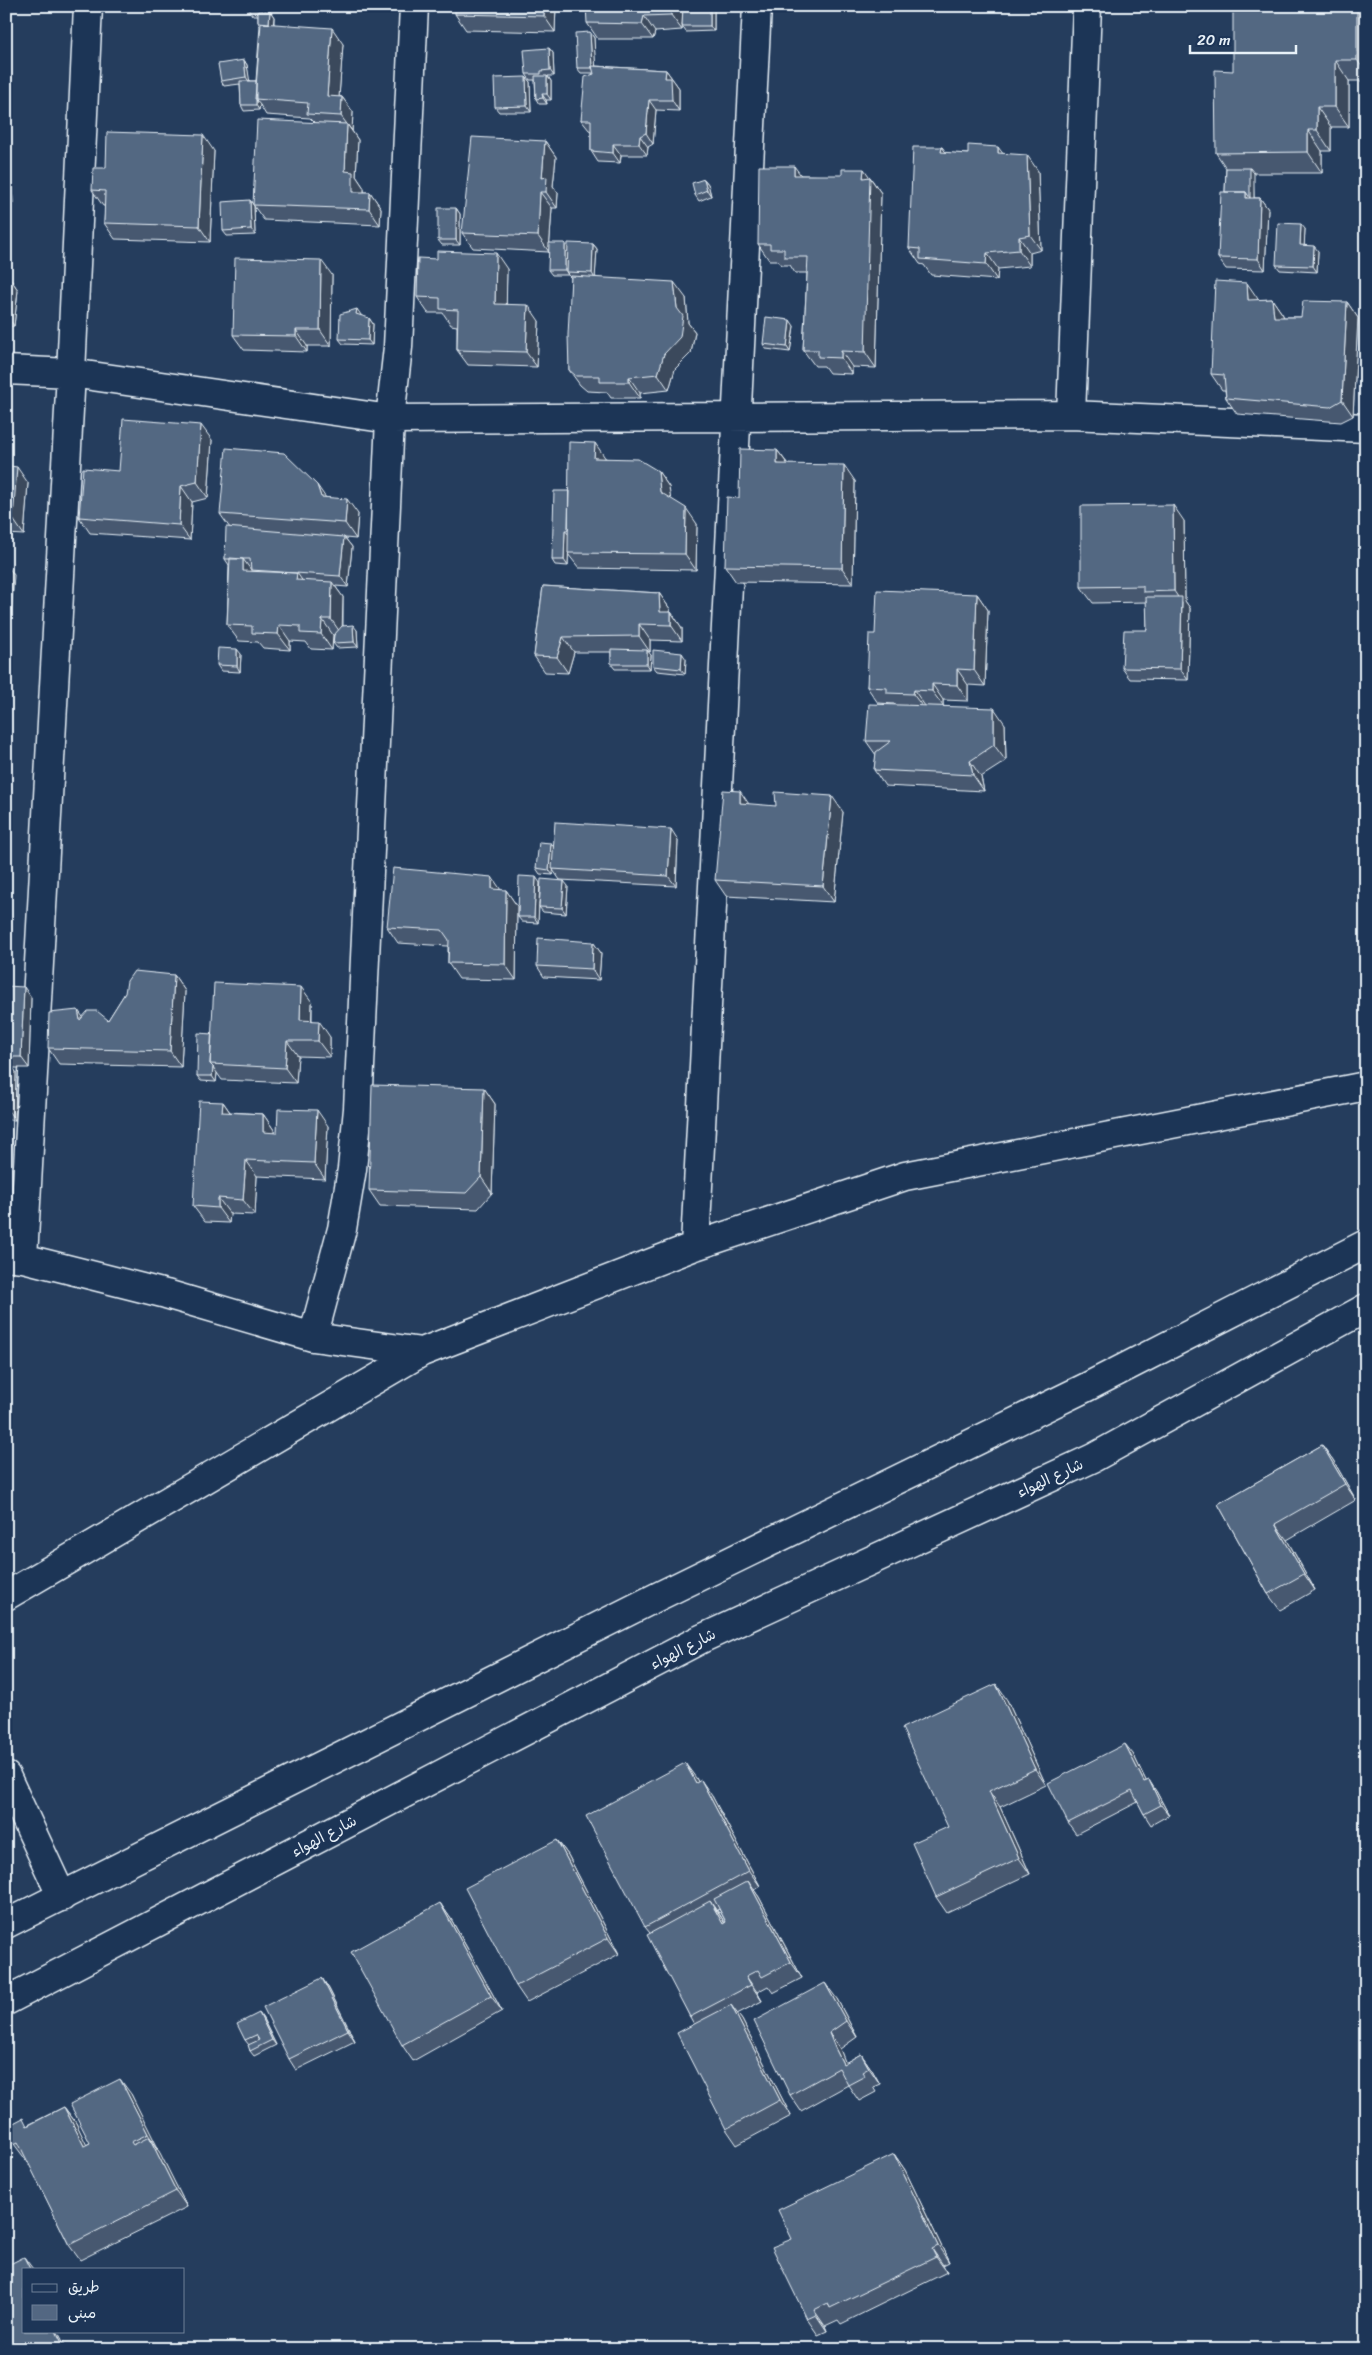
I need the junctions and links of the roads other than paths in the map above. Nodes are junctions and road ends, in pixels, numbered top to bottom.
1 (88, 6) edge
2 (414, 6) edge
3 (757, 6) edge
4 (1087, 6) edge
5 (6, 370) edge
6 (71, 372) junction
7 (1071, 415) junction
8 (737, 416) junction
9 (390, 419) junction
10 (1366, 428) edge
11 (1366, 1086) edge
12 (1366, 1244) edge
13 (695, 1246) junction
14 (15, 1257) edge
15 (1366, 1308) edge
16 (313, 1337) junction
17 (422, 1352) junction
18 (6, 1596) edge
19 (6, 1776) edge
20 (62, 1897) junction
21 (6, 1924) edge
22 (6, 2001) edge

1 - 6 street
2 - 9 street
3 - 8 street
4 - 7 street
5 - 6 street
6 - 9 street
6 - 14 street
7 - 8 street
7 - 10 street
8 - 9 street
8 - 13 street
9 - 16 street
11 - 13 street
12 - 20 street
13 - 17 street
14 - 16 street
15 - 22 street, شارع الهواء
16 - 17 street
17 - 18 street
19 - 20 street
20 - 21 street

